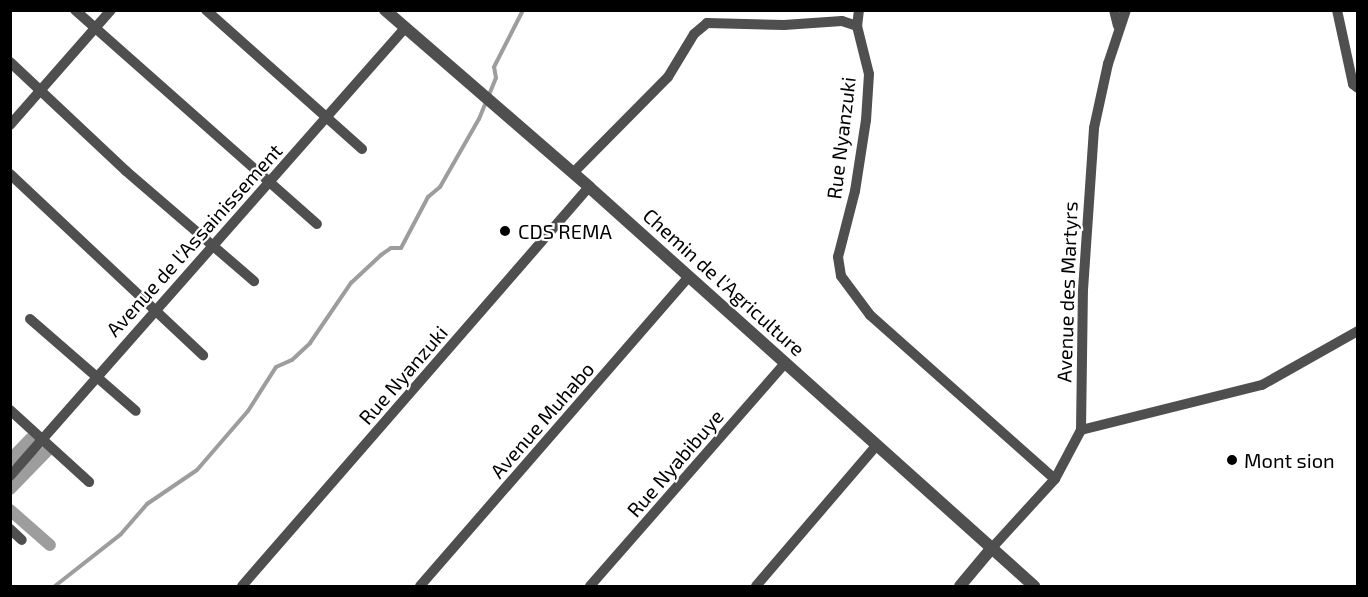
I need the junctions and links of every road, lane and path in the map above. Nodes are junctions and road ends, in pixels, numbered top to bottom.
1 (75, 10) edge
2 (111, 10) edge
3 (206, 10) edge
4 (385, 10) edge
5 (859, 10) edge
6 (1114, 10) edge
7 (1126, 10) edge
8 (1337, 10) edge
9 (858, 26) junction
10 (1118, 26) junction
11 (405, 28) junction
12 (95, 29) junction
13 (10, 62) edge
14 (1358, 88) edge
15 (40, 93) junction
16 (326, 118) junction
17 (10, 125) edge
18 (362, 149) dead end
19 (573, 172) junction
20 (10, 174) edge
21 (270, 182) junction
22 (589, 187) junction
23 (317, 224) dead end
24 (212, 244) junction
25 (689, 277) junction
26 (254, 281) dead end
27 (155, 311) junction
28 (30, 319) dead end
29 (1358, 331) edge
30 (203, 355) dead end
31 (785, 363) junction
32 (96, 378) junction
33 (10, 410) edge
34 (136, 411) dead end
35 (1081, 430) junction
36 (43, 441) junction
37 (877, 445) junction
38 (10, 476) edge
39 (1055, 479) junction
40 (89, 483) dead end
41 (10, 529) edge
42 (22, 540) dead end
43 (991, 549) junction
44 (242, 586) edge
45 (420, 586) edge
46 (591, 586) edge
47 (756, 586) edge
48 (960, 586) edge
49 (1034, 586) edge

1 - 12 street
2 - 12 street
3 - 16 street
4 - 11 street, Chemin de l'Agriculture
5 - 9 street, Rue Nyanzuki
6 - 10 street
7 - 10 street, Avenue des Martyrs
8 - 14 street
9 - 19 street
9 - 39 street, Rue Nyanzuki
10 - 35 street, Avenue des Martyrs
11 - 16 street, Avenue de l'Assainissement
11 - 19 street, Chemin de l'Agriculture
12 - 15 street
12 - 21 street
13 - 15 street
15 - 17 street
15 - 24 street
16 - 18 street
16 - 21 street, Avenue de l'Assainissement
19 - 22 street, Chemin de l'Agriculture
20 - 27 street
21 - 23 street
21 - 24 street, Avenue de l'Assainissement
22 - 25 street, Chemin de l'Agriculture
22 - 44 street, Rue Nyanzuki
24 - 26 street
24 - 27 street, Avenue de l'Assainissement
25 - 31 street, Chemin de l'Agriculture
25 - 45 street, Avenue Muhabo
27 - 30 street
27 - 32 street, Avenue de l'Assainissement
28 - 32 street
29 - 35 street
31 - 37 street, Chemin de l'Agriculture
31 - 46 street, Rue Nyabibuye
32 - 34 street
32 - 36 street, Avenue de l'Assainissement
33 - 36 street
35 - 39 street, Avenue des Martyrs
36 - 38 street, Avenue de l'Assainissement
36 - 40 street
37 - 43 street, Chemin de l'Agriculture
37 - 47 street
39 - 43 street, Avenue des Martyrs
41 - 42 street
43 - 48 street
43 - 49 street, Chemin de l'Agriculture

